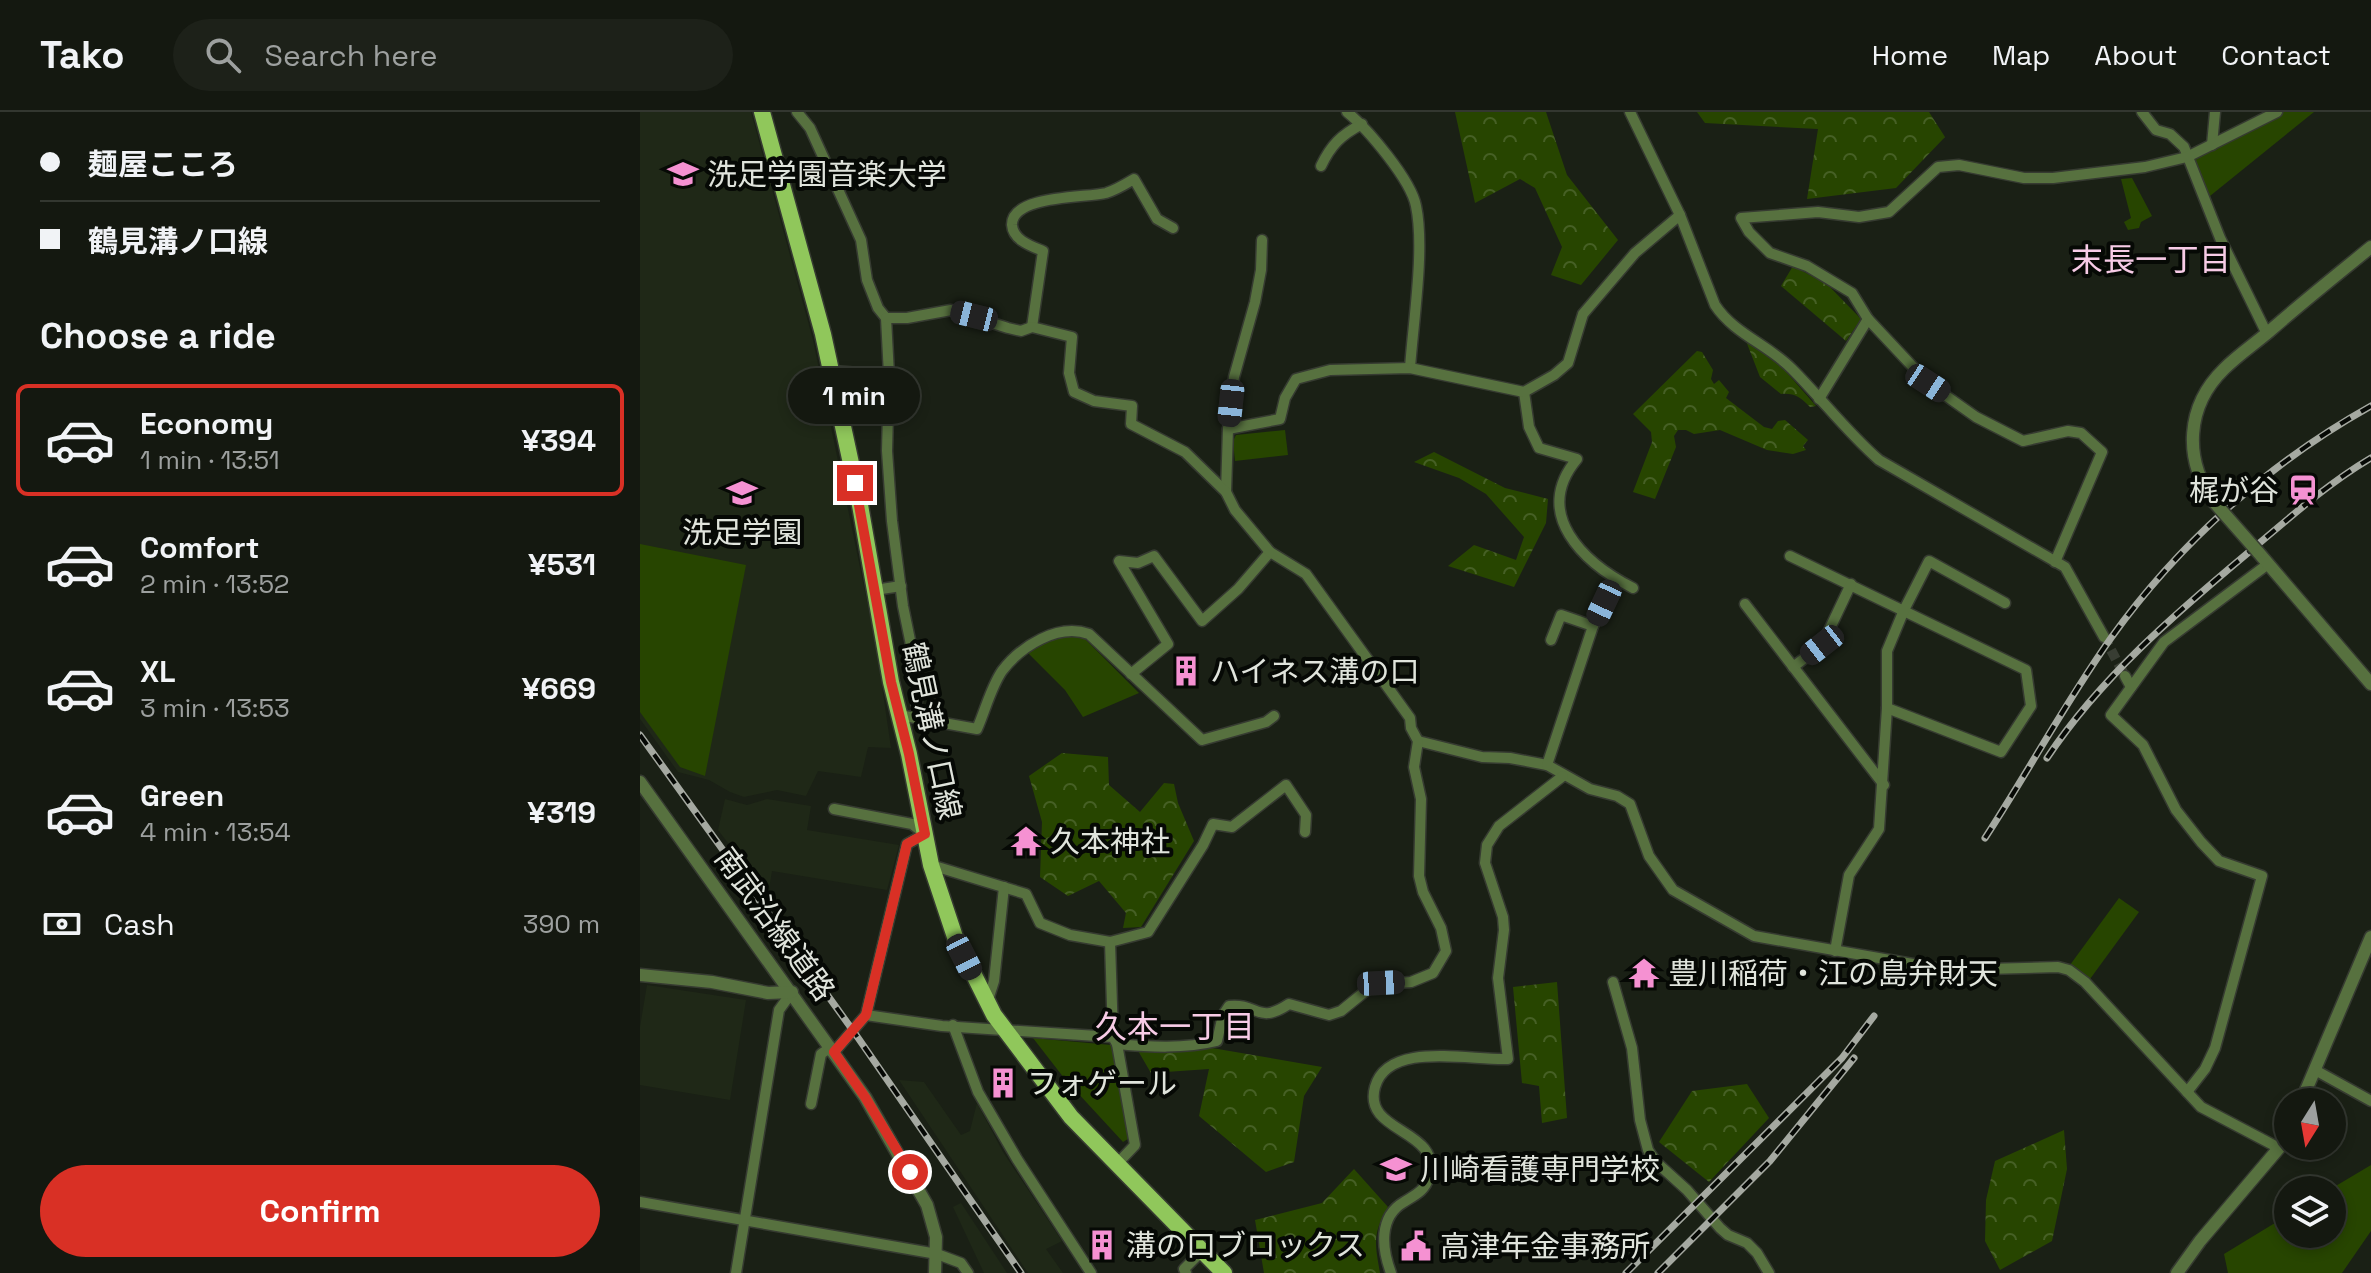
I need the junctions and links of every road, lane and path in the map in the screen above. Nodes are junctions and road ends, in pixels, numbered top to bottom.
1 (762, 112) edge
2 (797, 112) edge
3 (1347, 112) edge
4 (1630, 112) edge
5 (2142, 112) edge
6 (2215, 112) edge
7 (2277, 112) edge
8 (1362, 124) junction
9 (2212, 145) junction
10 (2187, 157) junction
11 (1321, 166) dead end
12 (1680, 215) junction
13 (1173, 228) dead end
14 (1262, 240) dead end
15 (2371, 247) edge
16 (886, 318) junction
17 (1868, 319) junction
18 (1032, 327) junction
19 (2267, 334) junction
20 (1410, 368) junction
21 (831, 371) junction
22 (889, 375) junction
23 (1524, 392) junction
24 (1819, 399) junction
25 (1228, 429) junction
26 (1226, 492) junction
27 (1270, 552) junction
28 (1790, 556) dead end
29 (2055, 562) junction
30 (2268, 564) junction
31 (1615, 579) junction
32 (1851, 584) junction
33 (901, 586) junction
34 (1633, 588) dead end
35 (875, 590) junction
36 (2005, 603) dead end
37 (1745, 604) dead end
38 (1904, 610) junction
39 (1593, 626) junction
40 (2104, 637) tunnel mouth
41 (1551, 640) dead end
42 (1793, 667) junction
43 (1131, 674) junction
44 (2125, 676) tunnel mouth
45 (2371, 684) edge
46 (2131, 687) junction
47 (1887, 708) junction
48 (899, 715) junction
49 (1274, 716) dead end
50 (916, 718) junction
51 (1418, 741) junction
52 (1547, 765) junction
53 (1563, 776) junction
54 (640, 782) edge
55 (1884, 785) junction
56 (834, 809) dead end
57 (1305, 832) dead end
58 (925, 834) junction
59 (931, 865) junction
60 (1004, 887) junction
61 (2371, 937) edge
62 (1110, 942) junction
63 (1835, 951) junction
64 (640, 975) edge
65 (1613, 982) dead end
66 (792, 992) junction
67 (987, 1003) junction
68 (866, 1015) junction
69 (953, 1025) junction
70 (1005, 1031) junction
71 (1115, 1041) junction
72 (832, 1050) junction
73 (2315, 1070) junction
74 (2307, 1088) edge
75 (2187, 1092) junction
76 (2371, 1101) edge
77 (811, 1104) dead end
78 (2274, 1145) edge
79 (2274, 1154) edge
80 (1116, 1165) junction
81 (640, 1202) edge
82 (745, 1220) junction
83 (1202, 1251) junction
84 (937, 1254) junction
85 (736, 1273) edge
86 (935, 1273) edge
87 (968, 1273) edge
88 (1091, 1273) edge
89 (1186, 1273) edge
90 (1224, 1273) edge
91 (1391, 1273) edge
92 (1769, 1273) edge
93 (2177, 1273) edge

1 - 21 main road, 鶴見溝ノ口線
2 - 16 street
3 - 8 street
4 - 12 street
5 - 10 street
6 - 9 street
7 - 9 street
8 - 11 street
8 - 20 street
9 - 10 street
10 - 17 street
10 - 19 street
12 - 23 street
12 - 24 street
13 - 18 street
14 - 25 street
15 - 19 street
16 - 18 street
16 - 22 street
17 - 24 street
17 - 29 street
18 - 26 street
19 - 30 street, bridge
20 - 23 street
20 - 25 street
21 - 22 street
21 - 35 main road, 鶴見溝ノ口線
22 - 33 street
23 - 31 street
24 - 29 street
25 - 26 street
26 - 27 street
27 - 43 street
27 - 51 street
28 - 32 street
29 - 40 street
30 - 45 street
30 - 46 street
31 - 34 street
31 - 39 street
32 - 38 street
32 - 42 street
33 - 35 street
33 - 50 street
35 - 48 main road, 鶴見溝ノ口線
36 - 38 street
37 - 42 street
38 - 47 street
38 - 47 street
39 - 41 street
39 - 52 street
42 - 55 street
43 - 49 street
43 - 50 street
44 - 46 street
46 - 75 street
47 - 55 street
48 - 50 street
48 - 58 main road, 鶴見溝ノ口線
51 - 52 street
51 - 71 street
52 - 53 street
53 - 63 street
53 - 91 street
54 - 66 street, 南武沿線道路
55 - 63 street
56 - 58 street
57 - 62 street
58 - 59 main road, 鶴見溝ノ口線
58 - 68 street
59 - 60 street
59 - 67 main road, 鶴見溝ノ口線
60 - 62 street
60 - 67 street
61 - 73 street
62 - 71 street
63 - 75 street
64 - 66 street
65 - 92 street
66 - 72 street, 南武沿線道路
66 - 82 street
67 - 70 main road, 鶴見溝ノ口線
68 - 69 street
68 - 72 street
69 - 70 street
69 - 88 street
70 - 71 street
70 - 80 main road, 鶴見溝ノ口線
71 - 80 street
72 - 77 street
72 - 84 street, 南武沿線道路
73 - 74 street
73 - 76 street
75 - 78 street
79 - 93 street
80 - 83 main road, 鶴見溝ノ口線
81 - 82 street
82 - 84 street
82 - 85 street
83 - 89 street
83 - 90 main road, 鶴見溝ノ口線
84 - 86 street, 南武沿線道路
84 - 87 street

